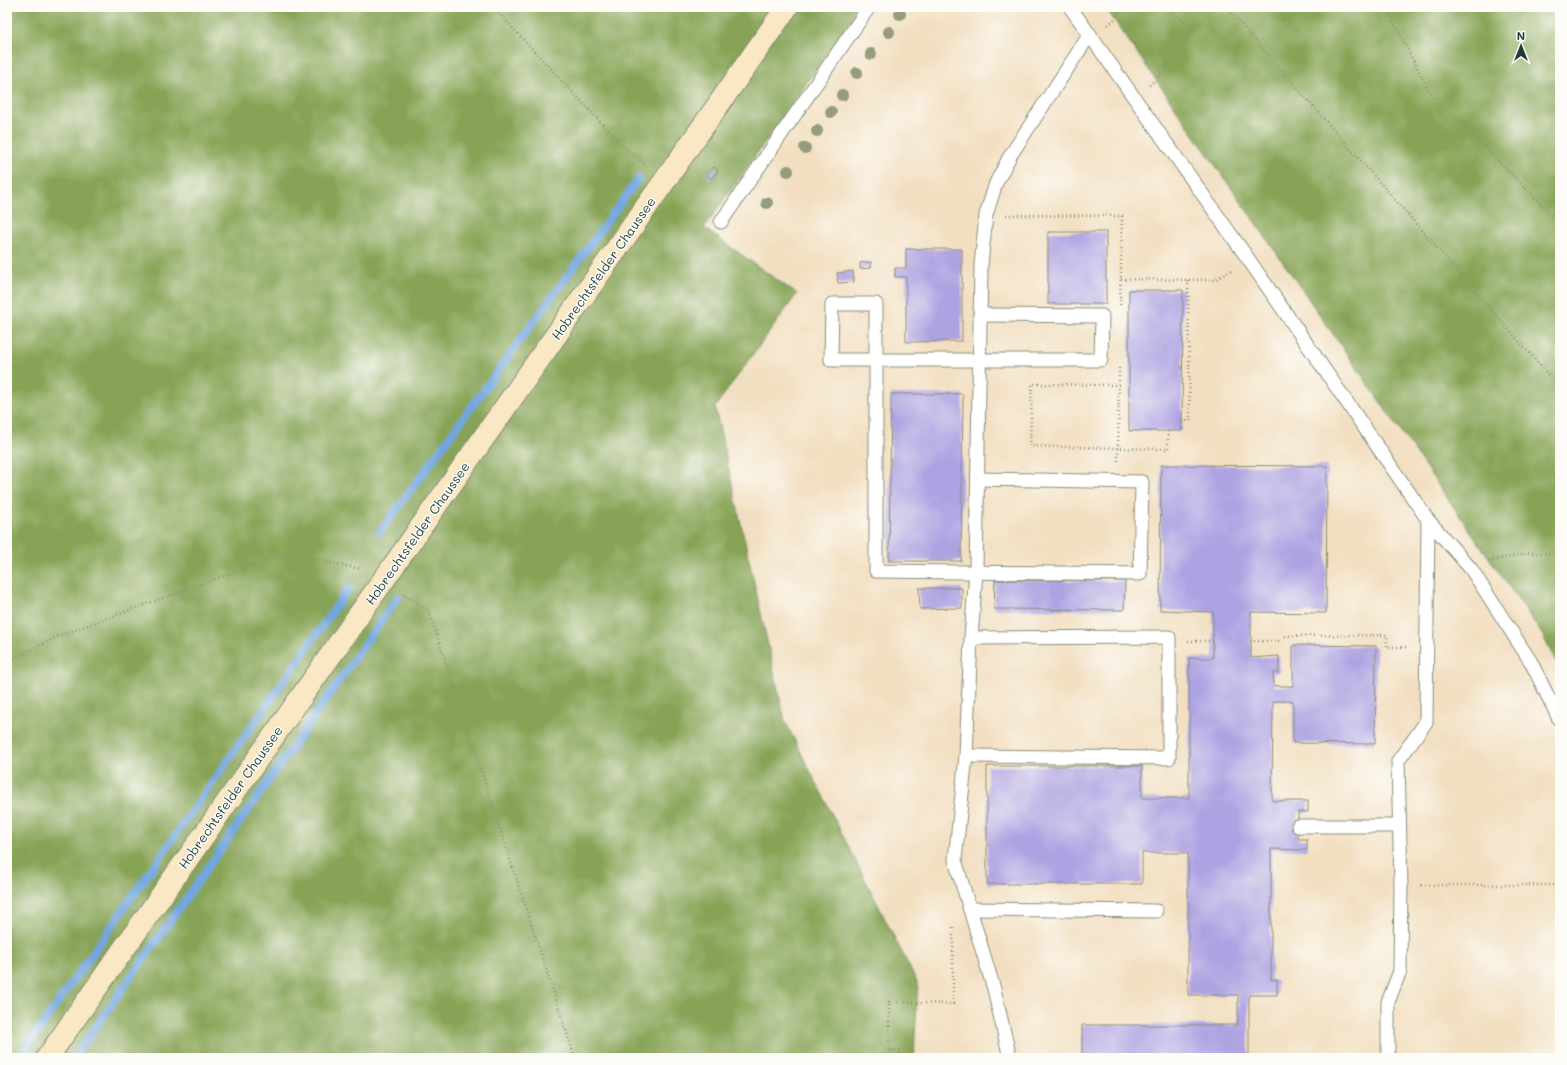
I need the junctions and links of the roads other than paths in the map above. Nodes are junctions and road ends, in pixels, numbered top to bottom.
1 (787, 7) edge
2 (869, 7) edge
3 (1070, 7) edge
4 (1092, 36) junction
5 (721, 222) dead end
6 (980, 315) junction
7 (876, 360) junction
8 (979, 360) junction
9 (978, 479) junction
10 (1428, 520) junction
11 (976, 572) junction
12 (971, 638) junction
13 (1560, 721) edge
14 (966, 756) junction
15 (1298, 826) dead end
16 (1399, 826) junction
17 (970, 909) junction
18 (1156, 911) dead end
19 (47, 1058) edge
20 (1010, 1058) edge
21 (1388, 1058) edge

1 - 19 main road, Hobrechtsfelder Chaussee
2 - 5 lane
3 - 4 lane
4 - 6 lane
4 - 10 lane
6 - 8 lane
6 - 8 lane
7 - 7 lane
7 - 8 lane
7 - 11 lane
8 - 9 lane
9 - 11 lane
9 - 11 lane
10 - 13 lane
10 - 16 lane
11 - 12 lane
12 - 14 lane
12 - 14 lane
14 - 17 lane
15 - 16 lane
16 - 21 lane
17 - 18 lane
17 - 20 lane

